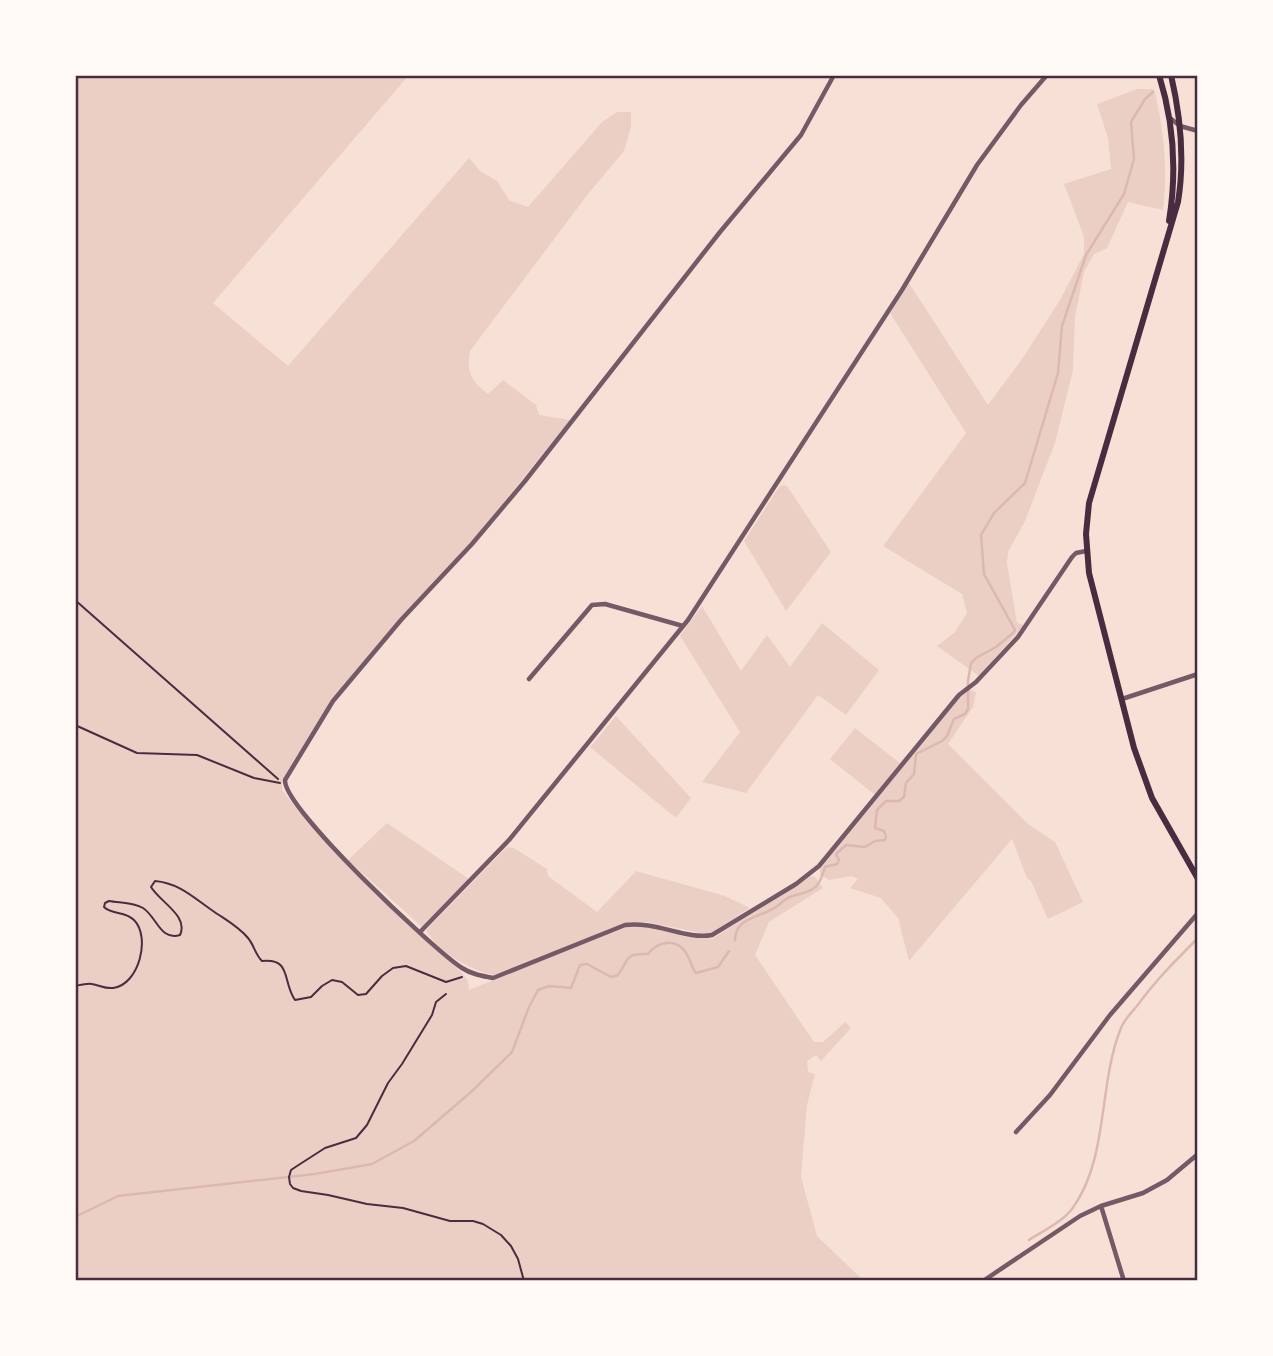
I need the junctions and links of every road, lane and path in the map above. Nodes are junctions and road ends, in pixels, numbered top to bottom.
1 (834, 75) edge
2 (1047, 75) edge
3 (1159, 75) edge
4 (1171, 75) edge
5 (1169, 117) junction
6 (1180, 126) junction
7 (1198, 131) edge
8 (1162, 258) junction
9 (1086, 551) junction
10 (75, 600) edge
11 (683, 626) junction
12 (1198, 674) edge
13 (529, 679) dead end
14 (1121, 699) junction
15 (75, 725) edge
16 (284, 784) junction
17 (1198, 878) edge
18 (1198, 913) edge
19 (421, 931) junction
20 (467, 975) dead end
21 (75, 986) edge
22 (446, 995) dead end
23 (1016, 1132) dead end
24 (1198, 1154) edge
25 (1101, 1206) junction
26 (524, 1281) edge
27 (983, 1281) edge
28 (1124, 1281) edge

1 - 16 street
2 - 11 street
3 - 5 main road
4 - 6 main road
5 - 6 street
5 - 8 main road
6 - 7 street
6 - 8 main road
8 - 9 main road
9 - 14 main road
9 - 19 street
10 - 16 path
11 - 13 street
11 - 19 street
12 - 14 street
14 - 17 main road
15 - 16 path
16 - 19 street
18 - 23 street
20 - 21 path
22 - 26 path
24 - 25 street
25 - 27 street
25 - 28 street

